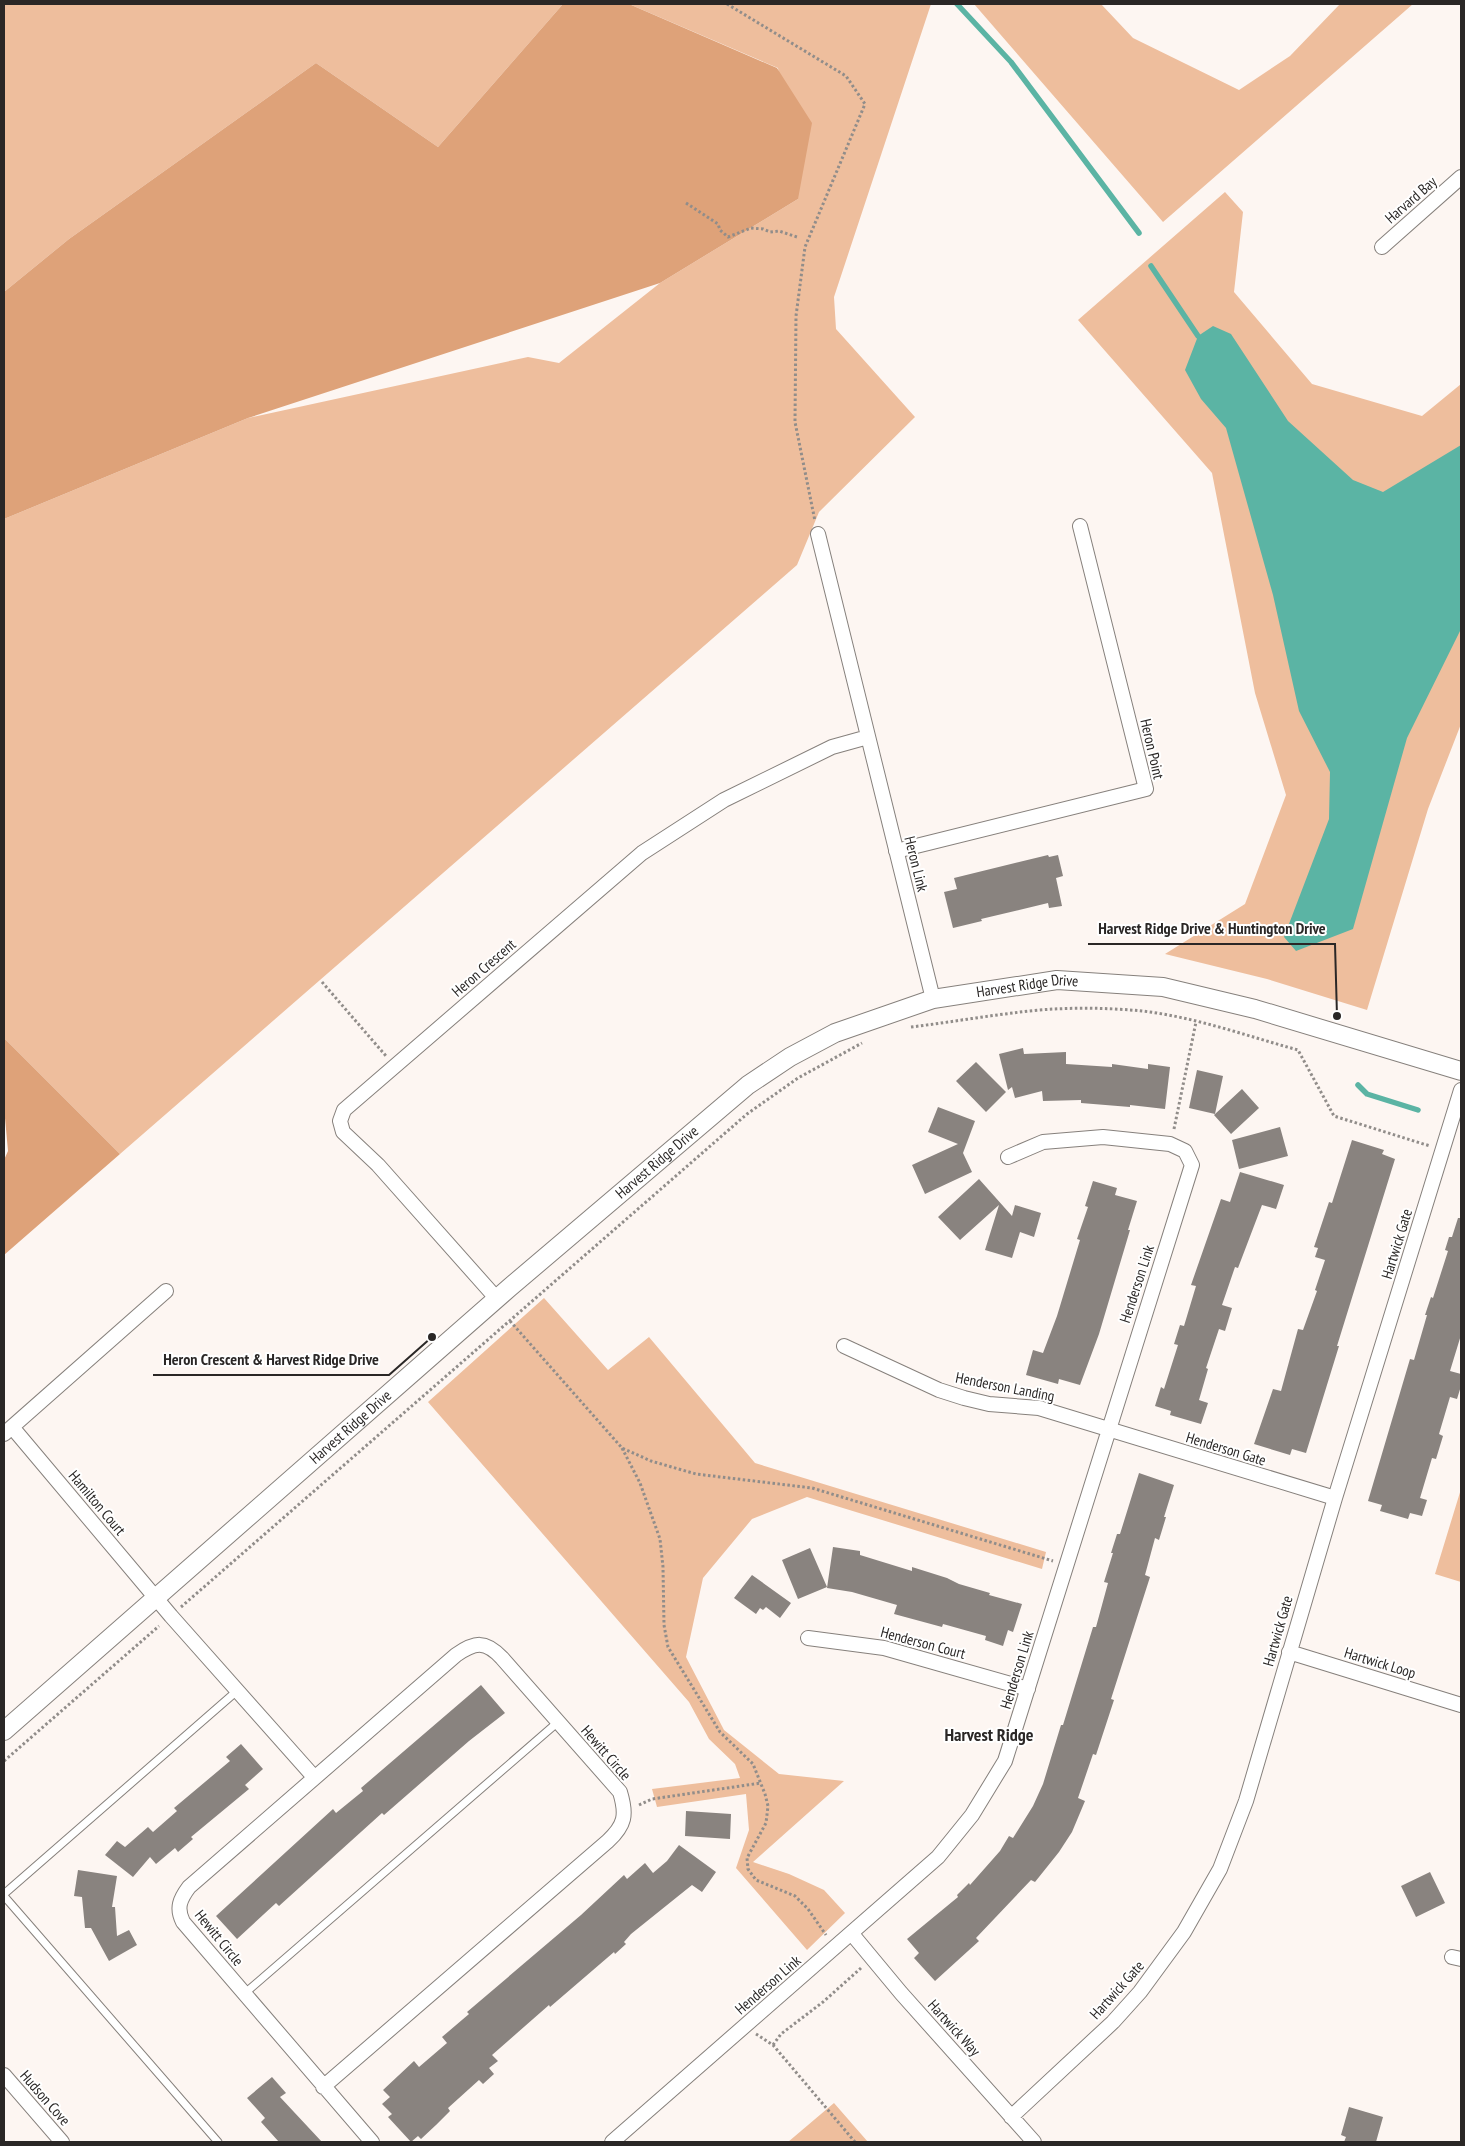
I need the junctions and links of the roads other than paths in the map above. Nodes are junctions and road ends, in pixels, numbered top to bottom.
1 (1461, 178) edge
2 (1382, 247) dead end
3 (1080, 526) dead end
4 (818, 534) road end
5 (868, 737) junction
6 (896, 850) junction
7 (933, 999) junction
8 (1461, 1071) edge
9 (1461, 1090) edge
10 (1008, 1157) dead end
11 (166, 1291) dead end
12 (497, 1298) junction
13 (844, 1346) dead end
14 (1109, 1428) junction
15 (8, 1431) edge
16 (1335, 1498) junction
17 (156, 1599) junction
18 (808, 1638) dead end
19 (1289, 1652) junction
20 (1028, 1689) junction
21 (238, 1690) junction
22 (1461, 1705) edge
23 (558, 1722) junction
24 (4, 1731) edge
25 (314, 1777) junction
26 (4, 1895) edge
27 (852, 1934) junction
28 (244, 1994) junction
29 (4, 2075) edge
30 (323, 2087) junction
31 (1011, 2116) junction
32 (62, 2142) edge
33 (218, 2142) edge
34 (372, 2142) edge
35 (612, 2142) edge
36 (1034, 2142) edge

1 - 2 street, Harvard Bay
3 - 6 street, Heron Point
4 - 5 street, Heron Link
5 - 6 street, Heron Link
5 - 12 street, Heron Crescent
6 - 7 street, Heron Link
7 - 8 street, Harvest Ridge Drive
7 - 12 street, Harvest Ridge Drive
9 - 16 street, Hartwick Gate
10 - 14 street, Henderson Link
11 - 15 street, Hamilton Court
12 - 17 street, Harvest Ridge Drive
13 - 14 street, Henderson Landing
14 - 16 street, Henderson Gate
14 - 20 street, Henderson Link
15 - 17 street, Hamilton Court
16 - 19 street, Hartwick Gate
17 - 21 street
17 - 24 street, Harvest Ridge Drive
18 - 20 street, Henderson Court
19 - 22 street, Hartwick Loop
19 - 31 street, Hartwick Gate
20 - 27 street, Henderson Link
21 - 25 street
21 - 26 lane
23 - 25 street, Hewitt Circle
23 - 28 lane
23 - 30 street, Hewitt Circle
25 - 28 street, Hewitt Circle
26 - 33 lane
27 - 31 street, Hartwick Way
27 - 35 street, Henderson Link
28 - 30 street, Hewitt Circle
29 - 32 street, Hudson Cove
30 - 34 street, Hewitt Circle
31 - 36 street, Hartwick Way

